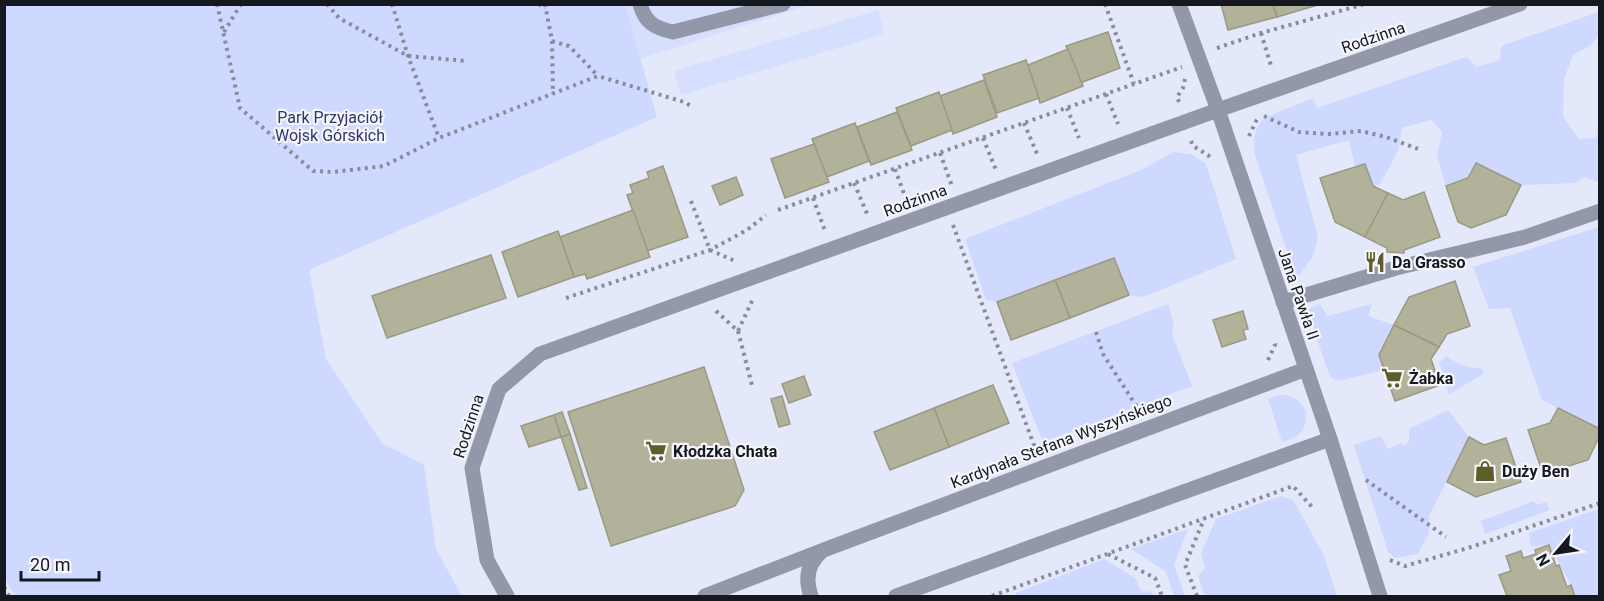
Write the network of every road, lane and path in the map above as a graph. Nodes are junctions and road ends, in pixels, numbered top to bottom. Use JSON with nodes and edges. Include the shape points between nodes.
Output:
{"nodes":[{"id":1,"x":217,"y":4,"type":"edge"},
{"id":2,"x":241,"y":4,"type":"edge"},
{"id":3,"x":327,"y":4,"type":"edge"},
{"id":4,"x":392,"y":4,"type":"edge"},
{"id":5,"x":539,"y":4,"type":"edge"},
{"id":6,"x":640,"y":4,"type":"edge"},
{"id":7,"x":783,"y":4,"type":"edge"},
{"id":8,"x":1105,"y":4,"type":"edge"},
{"id":9,"x":1179,"y":4,"type":"edge"},
{"id":10,"x":1365,"y":4,"type":"edge"},
{"id":11,"x":1520,"y":4,"type":"edge"},
{"id":12,"x":545,"y":7,"type":"edge"},
{"id":13,"x":223,"y":33,"type":"junction"},
{"id":14,"x":1261,"y":33,"type":"junction"},
{"id":15,"x":552,"y":41,"type":"junction"},
{"id":16,"x":1197,"y":54,"type":"junction"},
{"id":17,"x":408,"y":56,"type":"junction"},
{"id":18,"x":467,"y":61,"type":"dead end"},
{"id":19,"x":1184,"y":67,"type":"junction"},
{"id":20,"x":598,"y":76,"type":"junction"},
{"id":21,"x":1134,"y":84,"type":"junction"},
{"id":22,"x":1278,"y":89,"type":"junction"},
{"id":23,"x":553,"y":94,"type":"junction"},
{"id":24,"x":1106,"y":94,"type":"junction"},
{"id":25,"x":693,"y":107,"type":"dead end"},
{"id":26,"x":1067,"y":108,"type":"junction"},
{"id":27,"x":1218,"y":110,"type":"junction"},
{"id":28,"x":1260,"y":114,"type":"junction"},
{"id":29,"x":1185,"y":122,"type":"junction"},
{"id":30,"x":1024,"y":123,"type":"junction"},
{"id":31,"x":438,"y":138,"type":"junction"},
{"id":32,"x":983,"y":138,"type":"junction"},
{"id":33,"x":1248,"y":139,"type":"dead end"},
{"id":34,"x":1126,"y":144,"type":"junction"},
{"id":35,"x":1421,"y":150,"type":"dead end"},
{"id":36,"x":940,"y":153,"type":"junction"},
{"id":37,"x":1086,"y":158,"type":"junction"},
{"id":38,"x":1216,"y":166,"type":"dead end"},
{"id":39,"x":895,"y":169,"type":"junction"},
{"id":40,"x":1045,"y":173,"type":"junction"},
{"id":41,"x":854,"y":183,"type":"junction"},
{"id":42,"x":1003,"y":188,"type":"junction"},
{"id":43,"x":813,"y":198,"type":"junction"},
{"id":44,"x":691,"y":201,"type":"dead end"},
{"id":45,"x":959,"y":204,"type":"junction"},
{"id":46,"x":778,"y":210,"type":"dead end"},
{"id":47,"x":1599,"y":211,"type":"edge"},
{"id":48,"x":766,"y":215,"type":"dead end"},
{"id":49,"x":913,"y":220,"type":"junction"},
{"id":50,"x":876,"y":233,"type":"junction"},
{"id":51,"x":832,"y":249,"type":"junction"},
{"id":52,"x":962,"y":249,"type":"dead end"},
{"id":53,"x":710,"y":250,"type":"junction"},
{"id":54,"x":738,"y":263,"type":"dead end"},
{"id":55,"x":757,"y":290,"type":"dead end"},
{"id":56,"x":566,"y":298,"type":"dead end"},
{"id":57,"x":1283,"y":302,"type":"junction"},
{"id":58,"x":712,"y":308,"type":"dead end"},
{"id":59,"x":738,"y":331,"type":"junction"},
{"id":60,"x":1096,"y":332,"type":"dead end"},
{"id":61,"x":1271,"y":334,"type":"dead end"},
{"id":62,"x":1265,"y":363,"type":"dead end"},
{"id":63,"x":1306,"y":369,"type":"junction"},
{"id":64,"x":753,"y":389,"type":"dead end"},
{"id":65,"x":1141,"y":413,"type":"dead end"},
{"id":66,"x":1330,"y":439,"type":"junction"},
{"id":67,"x":1036,"y":452,"type":"dead end"},
{"id":68,"x":1362,"y":483,"type":"dead end"},
{"id":69,"x":1599,"y":503,"type":"edge"},
{"id":70,"x":1313,"y":508,"type":"dead end"},
{"id":71,"x":1204,"y":519,"type":"junction"},
{"id":72,"x":1446,"y":537,"type":"dead end"},
{"id":73,"x":829,"y":548,"type":"junction"},
{"id":74,"x":1107,"y":554,"type":"junction"},
{"id":75,"x":1384,"y":555,"type":"dead end"},
{"id":76,"x":4,"y":587,"type":"edge"},
{"id":77,"x":9,"y":597,"type":"edge"},
{"id":78,"x":507,"y":597,"type":"edge"},
{"id":79,"x":705,"y":597,"type":"edge"},
{"id":80,"x":811,"y":597,"type":"edge"},
{"id":81,"x":896,"y":597,"type":"edge"},
{"id":82,"x":992,"y":597,"type":"edge"},
{"id":83,"x":1162,"y":597,"type":"edge"},
{"id":84,"x":1197,"y":597,"type":"edge"},
{"id":85,"x":1380,"y":597,"type":"edge"}],
"edges":[{"from":1,"to":13,"type":"path"},
{"from":2,"to":13,"type":"path"},
{"from":3,"to":17,"type":"path","via":[[339,18]]},
{"from":4,"to":17,"type":"path"},
{"from":5,"to":12,"type":"path"},
{"from":6,"to":7,"type":"street","via":[[643,15],[657,28],[672,32]]},
{"from":8,"to":21,"type":"path"},
{"from":9,"to":16,"type":"street","name":"Jana Pawła II"},
{"from":10,"to":14,"type":"path"},
{"from":11,"to":22,"type":"street","name":"Rodzinna"},
{"from":12,"to":15,"type":"path"},
{"from":13,"to":31,"type":"path","via":[[240,108],[313,171],[384,166]]},
{"from":14,"to":16,"type":"path"},
{"from":14,"to":22,"type":"path"},
{"from":15,"to":20,"type":"path","via":[[569,46]]},
{"from":15,"to":23,"type":"path"},
{"from":16,"to":19,"type":"path","via":[[1182,59]]},
{"from":16,"to":27,"type":"street","name":"Jana Pawła II"},
{"from":17,"to":18,"type":"path"},
{"from":17,"to":31,"type":"path"},
{"from":19,"to":21,"type":"path"},
{"from":19,"to":29,"type":"path","via":[[1183,88],[1177,97]]},
{"from":20,"to":23,"type":"path"},
{"from":20,"to":25,"type":"path"},
{"from":21,"to":24,"type":"path"},
{"from":22,"to":27,"type":"street","name":"Rodzinna"},
{"from":22,"to":28,"type":"path","via":[[1283,104]]},
{"from":23,"to":31,"type":"path"},
{"from":24,"to":26,"type":"path"},
{"from":24,"to":34,"type":"path"},
{"from":26,"to":30,"type":"path"},
{"from":26,"to":37,"type":"path"},
{"from":27,"to":29,"type":"street","name":"Rodzinna"},
{"from":27,"to":57,"type":"street","name":"Jana Pawła II"},
{"from":28,"to":33,"type":"path"},
{"from":28,"to":35,"type":"path","via":[[1299,132],[1361,131]]},
{"from":29,"to":34,"type":"street","name":"Rodzinna"},
{"from":29,"to":38,"type":"path","via":[[1193,146],[1208,155]]},
{"from":30,"to":32,"type":"path"},
{"from":30,"to":40,"type":"path"},
{"from":32,"to":36,"type":"path"},
{"from":32,"to":42,"type":"path"},
{"from":34,"to":37,"type":"street","name":"Rodzinna"},
{"from":36,"to":39,"type":"path"},
{"from":36,"to":45,"type":"path"},
{"from":37,"to":40,"type":"street","name":"Rodzinna"},
{"from":39,"to":41,"type":"path"},
{"from":39,"to":49,"type":"path"},
{"from":40,"to":42,"type":"street","name":"Rodzinna"},
{"from":41,"to":43,"type":"path"},
{"from":41,"to":50,"type":"path"},
{"from":42,"to":45,"type":"street","name":"Rodzinna"},
{"from":43,"to":46,"type":"path"},
{"from":43,"to":51,"type":"path"},
{"from":44,"to":53,"type":"path"},
{"from":45,"to":49,"type":"street","name":"Rodzinna"},
{"from":47,"to":57,"type":"street","via":[[1525,237],[1396,268]]},
{"from":48,"to":53,"type":"path"},
{"from":49,"to":50,"type":"street","name":"Rodzinna"},
{"from":50,"to":51,"type":"street","name":"Rodzinna"},
{"from":51,"to":78,"type":"street","name":"Rodzinna","via":[[540,354],[499,389],[472,468],[487,560]]},
{"from":52,"to":67,"type":"path"},
{"from":53,"to":54,"type":"path"},
{"from":53,"to":56,"type":"path"},
{"from":55,"to":59,"type":"path"},
{"from":57,"to":63,"type":"street","name":"Jana Pawła II"},
{"from":58,"to":59,"type":"path"},
{"from":59,"to":64,"type":"path"},
{"from":60,"to":65,"type":"path","via":[[1103,354]]},
{"from":61,"to":62,"type":"path","via":[[1275,345]]},
{"from":63,"to":66,"type":"street","name":"Jana Pawła II"},
{"from":63,"to":73,"type":"street","name":"Kardynała Stefana Wyszyńskiego"},
{"from":66,"to":81,"type":"street"},
{"from":66,"to":85,"type":"street","name":"Jana Pawła II"},
{"from":68,"to":72,"type":"path","via":[[1359,475]]},
{"from":69,"to":75,"type":"path","via":[[1405,566]]},
{"from":70,"to":71,"type":"path","via":[[1293,486]]},
{"from":71,"to":74,"type":"path"},
{"from":71,"to":84,"type":"path","via":[[1185,565]]},
{"from":73,"to":79,"type":"street","name":"Kardynała Stefana Wyszyńskiego"},
{"from":73,"to":80,"type":"street","name":"Kardynała Stefana Wyszyńskiego","via":[[811,563],[807,574]]},
{"from":74,"to":82,"type":"path"},
{"from":74,"to":83,"type":"path","via":[[1155,579]]},
{"from":76,"to":77,"type":"path"}]}
